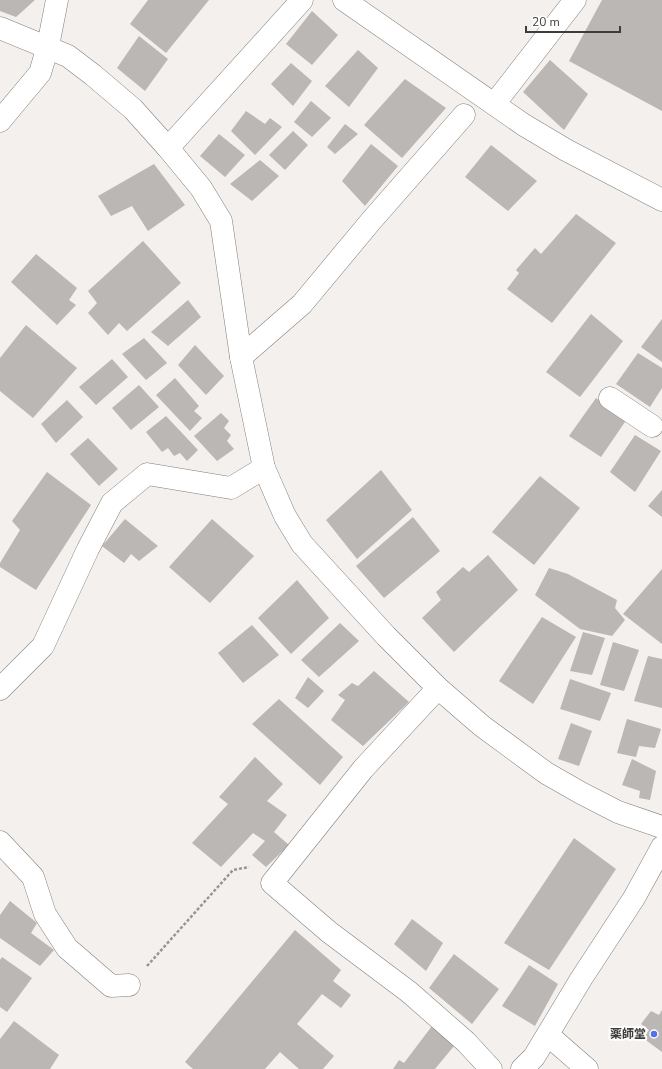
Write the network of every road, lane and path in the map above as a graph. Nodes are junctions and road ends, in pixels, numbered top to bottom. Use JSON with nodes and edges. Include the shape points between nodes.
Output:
{"nodes":[{"id":1,"x":57,"y":0,"type":"edge"},
{"id":2,"x":302,"y":0,"type":"edge"},
{"id":3,"x":344,"y":0,"type":"edge"},
{"id":4,"x":575,"y":0,"type":"edge"},
{"id":5,"x":0,"y":28,"type":"edge"},
{"id":6,"x":48,"y":46,"type":"junction"},
{"id":7,"x":495,"y":103,"type":"junction"},
{"id":8,"x":464,"y":115,"type":"dead end"},
{"id":9,"x":0,"y":121,"type":"edge"},
{"id":10,"x":168,"y":148,"type":"junction"},
{"id":11,"x":662,"y":200,"type":"edge"},
{"id":12,"x":241,"y":357,"type":"junction"},
{"id":13,"x":610,"y":398,"type":"dead end"},
{"id":14,"x":659,"y":423,"type":"edge"},
{"id":15,"x":264,"y":468,"type":"junction"},
{"id":16,"x":438,"y":688,"type":"junction"},
{"id":17,"x":0,"y":689,"type":"edge"},
{"id":18,"x":662,"y":827,"type":"edge"},
{"id":19,"x":0,"y":842,"type":"edge"},
{"id":20,"x":662,"y":847,"type":"edge"},
{"id":21,"x":272,"y":883,"type":"junction"},
{"id":22,"x":129,"y":986,"type":"joint"},
{"id":23,"x":548,"y":1035,"type":"junction"},
{"id":24,"x":491,"y":1069,"type":"edge"},
{"id":25,"x":522,"y":1069,"type":"edge"},
{"id":26,"x":587,"y":1069,"type":"edge"}],
"edges":[{"from":1,"to":6,"type":"street"},
{"from":2,"to":10,"type":"street"},
{"from":3,"to":7,"type":"street"},
{"from":4,"to":7,"type":"street"},
{"from":5,"to":6,"type":"street"},
{"from":6,"to":9,"type":"street","via":[[40,73]]},
{"from":6,"to":10,"type":"street","via":[[68,56],[93,75],[133,109]]},
{"from":7,"to":11,"type":"street","via":[[524,125],[566,150]]},
{"from":8,"to":12,"type":"street","via":[[302,304]]},
{"from":10,"to":12,"type":"street","via":[[201,188],[221,221]]},
{"from":12,"to":15,"type":"street"},
{"from":13,"to":14,"type":"street"},
{"from":15,"to":16,"type":"street","via":[[285,516],[302,544],[349,598]]},
{"from":15,"to":17,"type":"street","via":[[231,488],[147,474],[112,503],[88,548],[43,646]]},
{"from":16,"to":18,"type":"street","via":[[482,726],[546,773],[618,812]]},
{"from":16,"to":21,"type":"street","via":[[363,769]]},
{"from":19,"to":22,"type":"street","via":[[33,878],[45,914],[67,948],[112,986]]},
{"from":20,"to":23,"type":"street","via":[[634,898]]},
{"from":21,"to":22,"type":"path","via":[[250,867],[233,870]]},
{"from":21,"to":24,"type":"street","via":[[329,932],[409,992],[466,1042]]},
{"from":23,"to":25,"type":"street","via":[[534,1057]]},
{"from":23,"to":26,"type":"street"}]}
